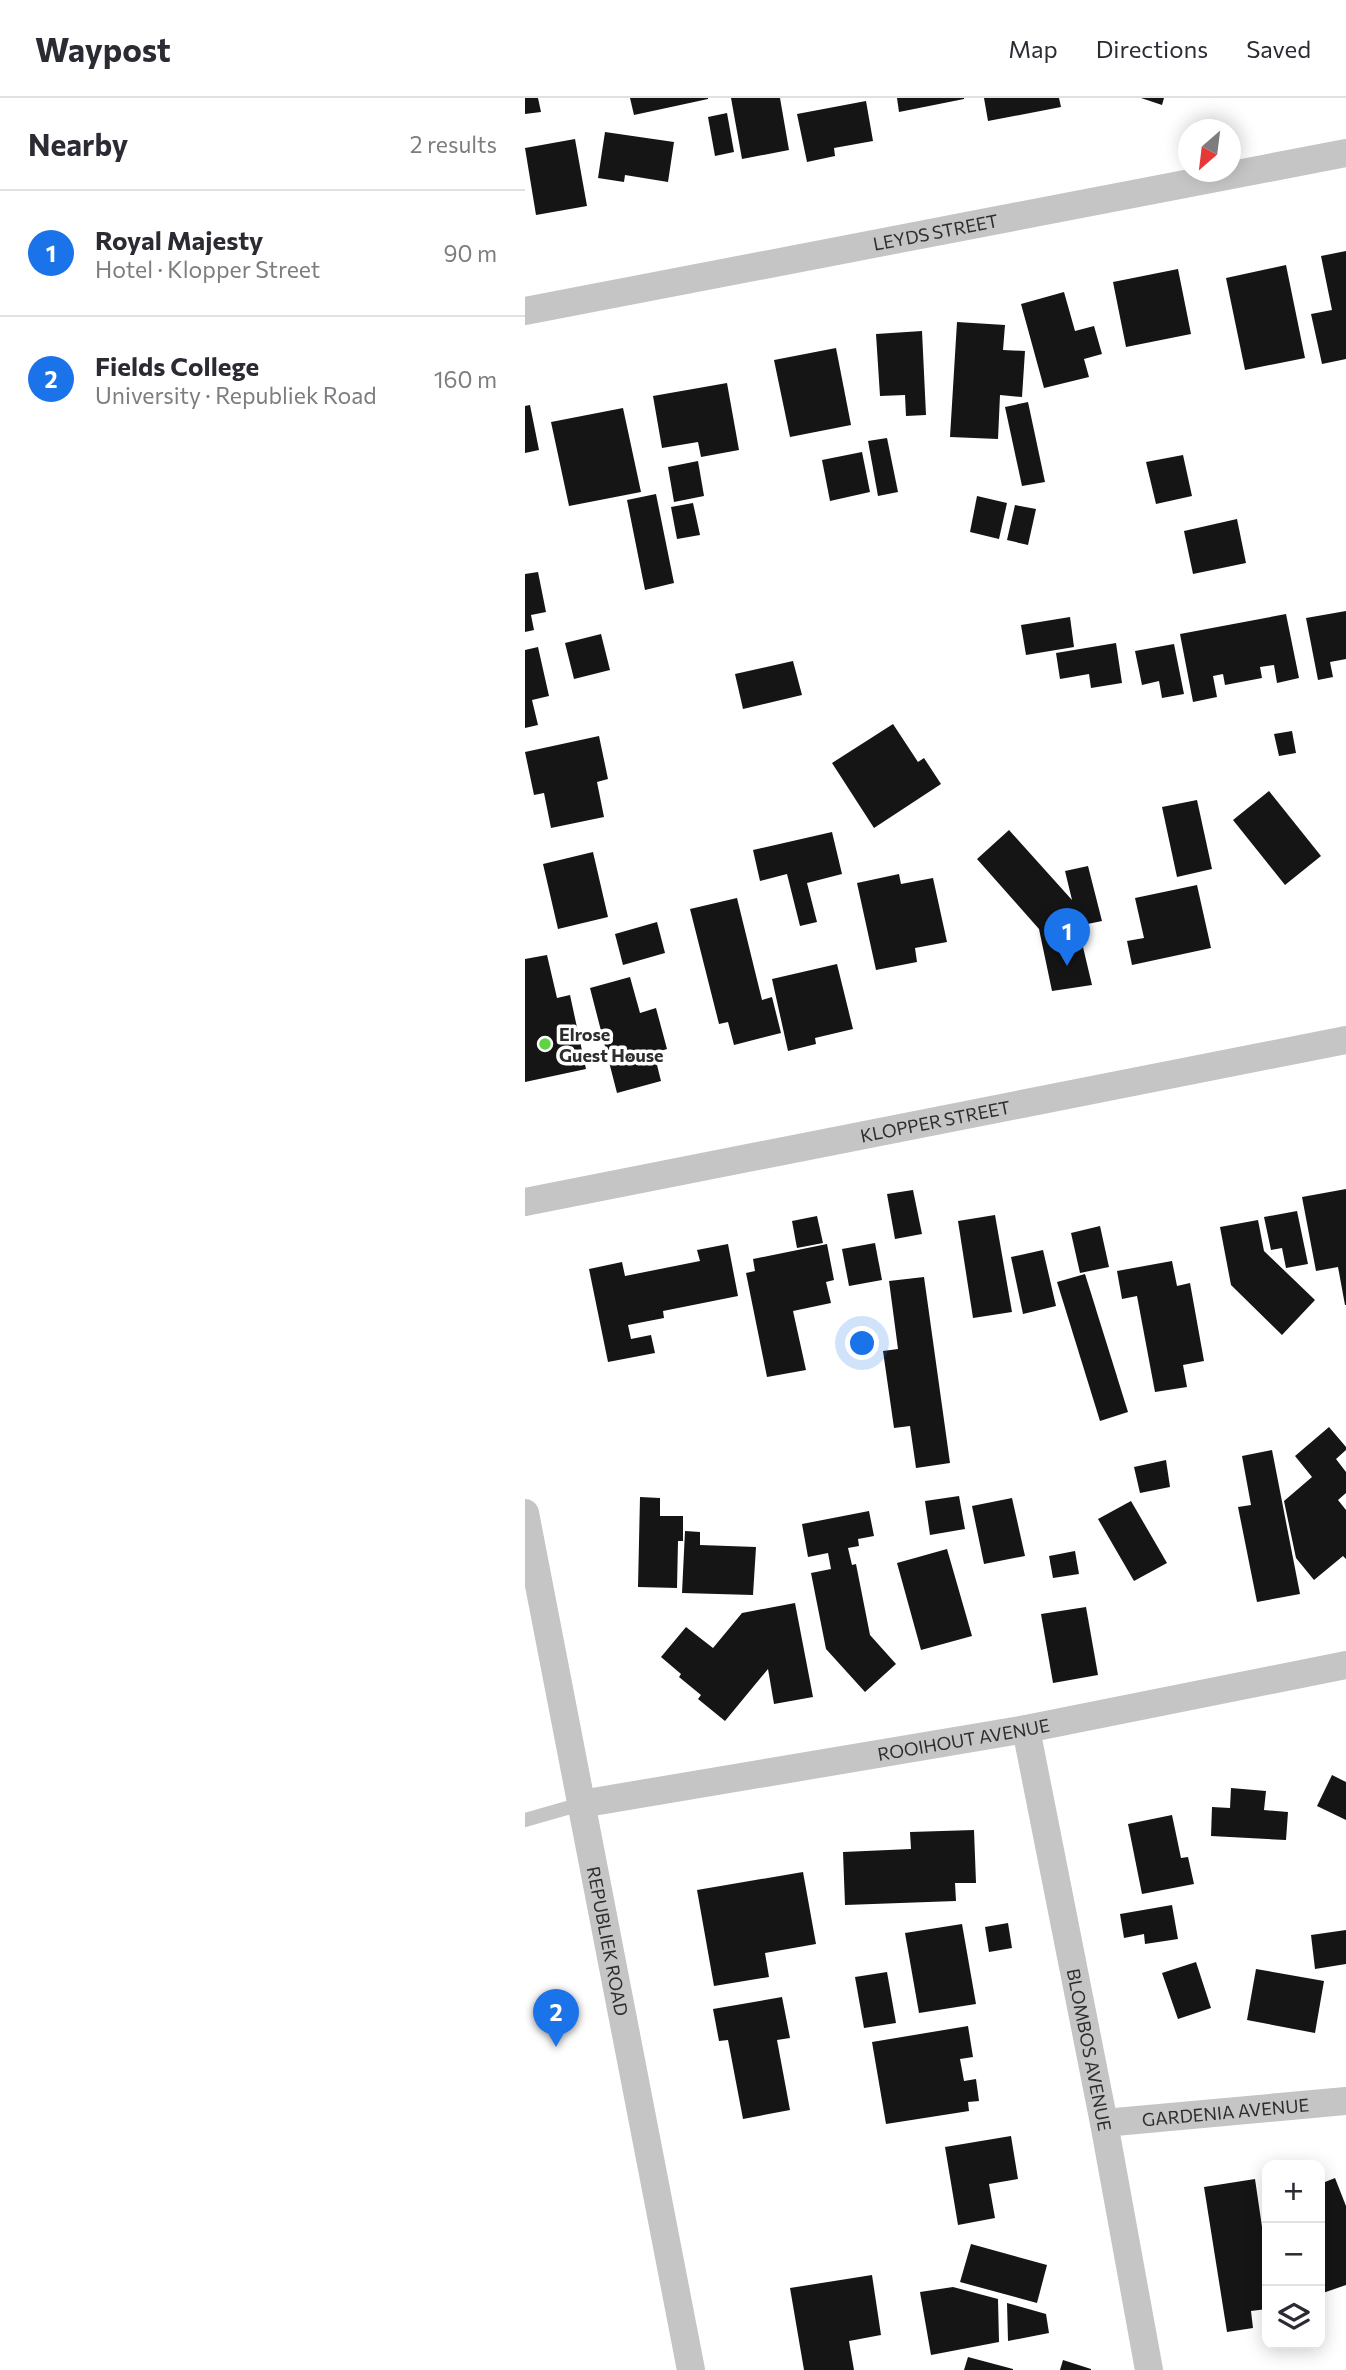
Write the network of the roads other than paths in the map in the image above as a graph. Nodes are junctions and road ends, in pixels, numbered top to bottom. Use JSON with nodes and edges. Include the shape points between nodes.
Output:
{"nodes":[{"id":1,"x":1346,"y":153,"type":"edge"},
{"id":2,"x":525,"y":311,"type":"edge"},
{"id":3,"x":1346,"y":1040,"type":"edge"},
{"id":4,"x":525,"y":1202,"type":"edge"},
{"id":5,"x":525,"y":1513,"type":"edge"},
{"id":6,"x":1346,"y":1665,"type":"edge"},
{"id":7,"x":1025,"y":1729,"type":"junction"},
{"id":8,"x":581,"y":1804,"type":"junction"},
{"id":9,"x":525,"y":1820,"type":"edge"},
{"id":10,"x":1346,"y":2101,"type":"edge"},
{"id":11,"x":1104,"y":2123,"type":"junction"},
{"id":12,"x":691,"y":2370,"type":"edge"},
{"id":13,"x":1149,"y":2370,"type":"edge"}],
"edges":[{"from":1,"to":2,"type":"street","name":"LEYDS STREET"},
{"from":3,"to":4,"type":"street","name":"KLOPPER STREET"},
{"from":5,"to":8,"type":"street","name":"REPUBLIEK ROAD"},
{"from":6,"to":7,"type":"street","name":"ROOIHOUT AVENUE"},
{"from":7,"to":8,"type":"street","name":"ROOIHOUT AVENUE"},
{"from":7,"to":11,"type":"street","name":"BLOMBOS AVENUE"},
{"from":8,"to":9,"type":"lane"},
{"from":8,"to":12,"type":"street","name":"REPUBLIEK ROAD"},
{"from":10,"to":11,"type":"street","name":"GARDENIA AVENUE"},
{"from":11,"to":13,"type":"street","name":"BLOMBOS AVENUE"}]}
